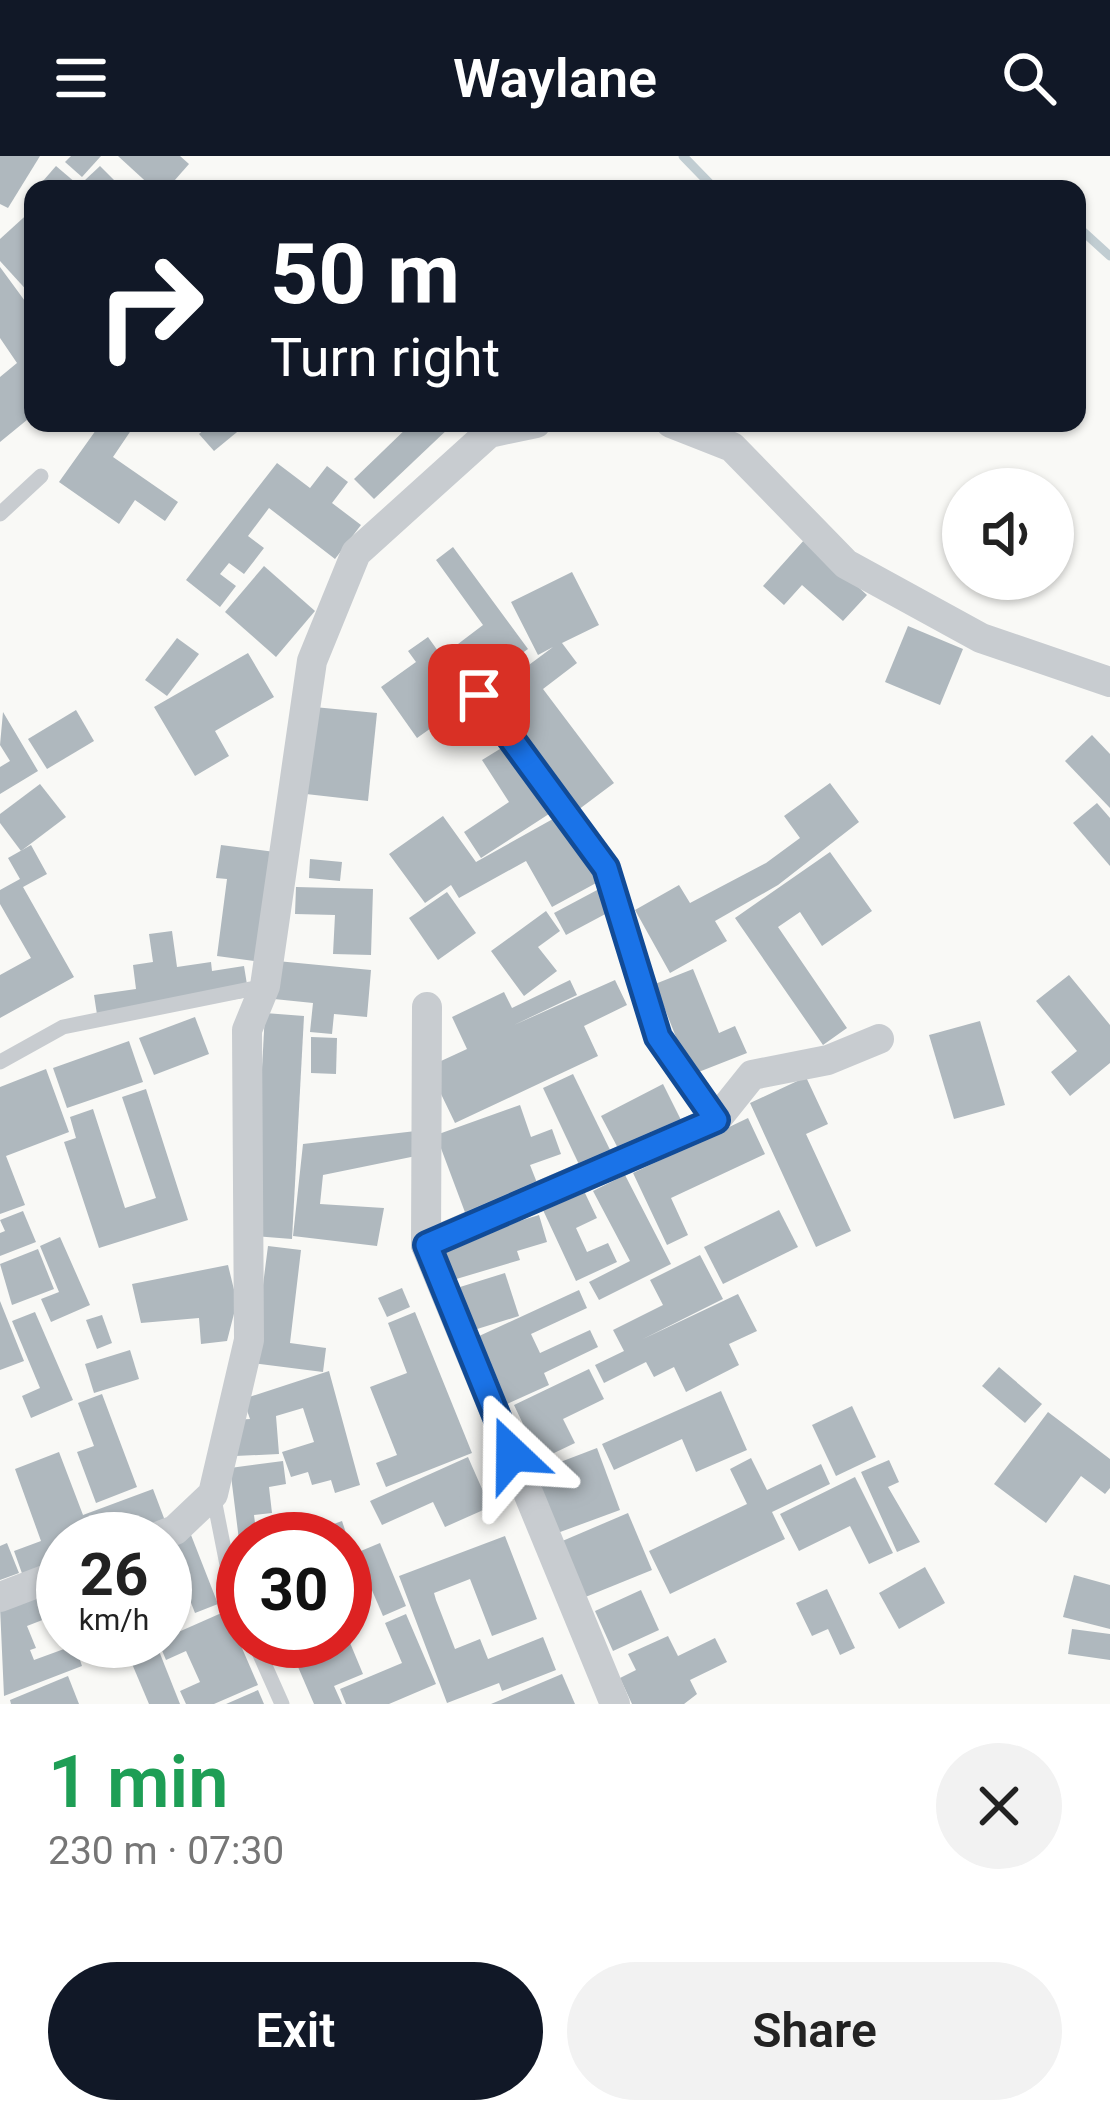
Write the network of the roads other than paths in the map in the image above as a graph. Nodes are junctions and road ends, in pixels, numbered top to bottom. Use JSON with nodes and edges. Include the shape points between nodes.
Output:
{"nodes":[{"id":1,"x":494,"y":432,"type":"edge"},
{"id":2,"x":694,"y":432,"type":"edge"},
{"id":3,"x":41,"y":476,"type":"dead end"},
{"id":4,"x":0,"y":514,"type":"edge"},
{"id":5,"x":1110,"y":682,"type":"edge"},
{"id":6,"x":479,"y":695,"type":"dead end"},
{"id":7,"x":265,"y":986,"type":"junction"},
{"id":8,"x":427,"y":1006,"type":"dead end"},
{"id":9,"x":879,"y":1039,"type":"dead end"},
{"id":10,"x":0,"y":1062,"type":"edge"},
{"id":11,"x":716,"y":1120,"type":"junction"},
{"id":12,"x":427,"y":1245,"type":"junction"},
{"id":13,"x":213,"y":1494,"type":"junction"},
{"id":14,"x":217,"y":1512,"type":"edge"},
{"id":15,"x":192,"y":1514,"type":"edge"},
{"id":16,"x":36,"y":1583,"type":"edge"},
{"id":17,"x":0,"y":1597,"type":"edge"},
{"id":18,"x":266,"y":1668,"type":"edge"},
{"id":19,"x":282,"y":1704,"type":"edge"},
{"id":20,"x":615,"y":1704,"type":"edge"}],
"edges":[{"from":1,"to":7,"type":"street","via":[[356,553],[312,661]]},
{"from":2,"to":5,"type":"street","via":[[732,447],[846,564],[981,638]]},
{"from":3,"to":4,"type":"lane"},
{"from":6,"to":11,"type":"lane","via":[[606,868],[658,1037]]},
{"from":7,"to":10,"type":"lane","via":[[63,1027]]},
{"from":7,"to":13,"type":"street","via":[[247,1030],[249,1340]]},
{"from":8,"to":12,"type":"street"},
{"from":9,"to":11,"type":"street","via":[[828,1060],[752,1075]]},
{"from":11,"to":12,"type":"street"},
{"from":12,"to":20,"type":"street"},
{"from":13,"to":14,"type":"lane"},
{"from":13,"to":15,"type":"street"},
{"from":16,"to":17,"type":"street"},
{"from":18,"to":19,"type":"lane"}]}
